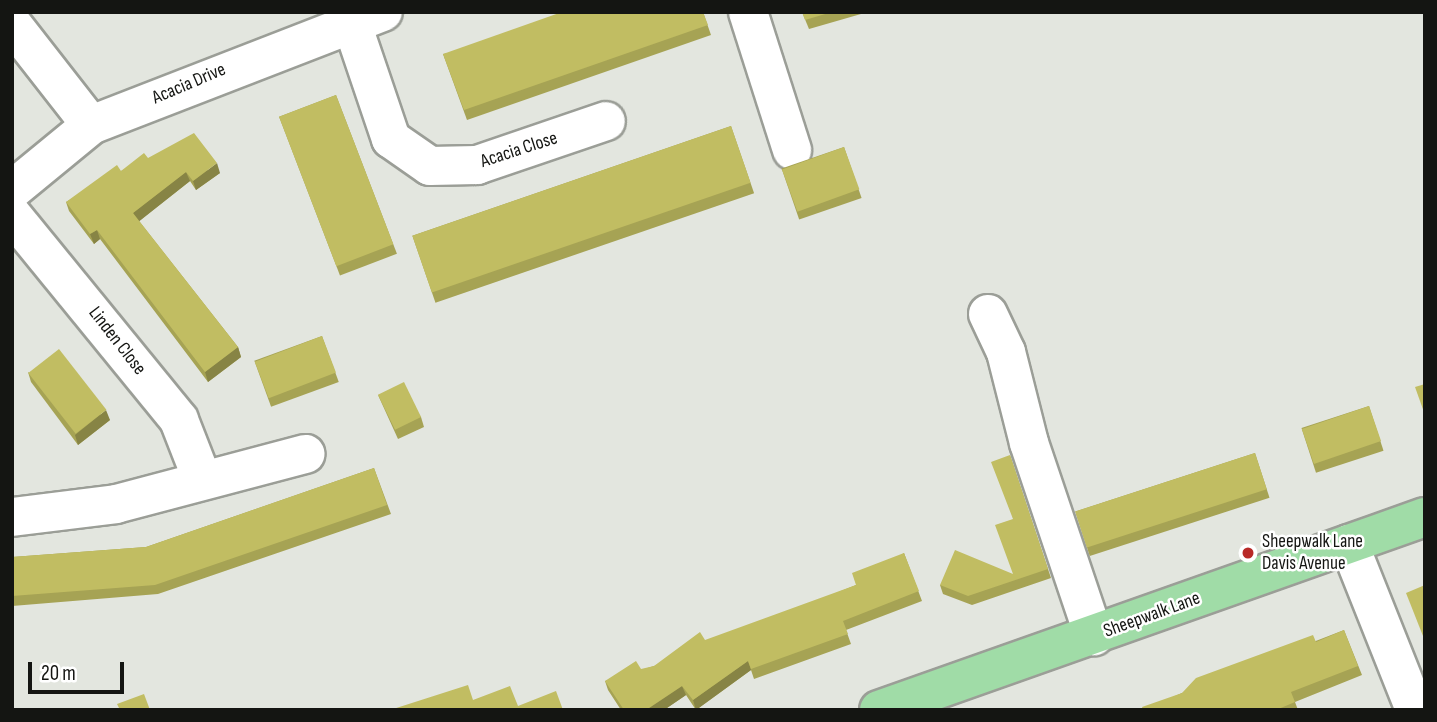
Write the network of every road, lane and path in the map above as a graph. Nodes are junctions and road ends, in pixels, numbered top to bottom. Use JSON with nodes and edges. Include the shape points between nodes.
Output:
{"nodes":[{"id":1,"x":748,"y":12,"type":"edge"},
{"id":2,"x":361,"y":16,"type":"edge"},
{"id":3,"x":12,"y":24,"type":"edge"},
{"id":4,"x":606,"y":121,"type":"dead end"},
{"id":5,"x":91,"y":125,"type":"junction"},
{"id":6,"x":792,"y":150,"type":"dead end"},
{"id":7,"x":12,"y":190,"type":"edge"},
{"id":8,"x":12,"y":215,"type":"edge"},
{"id":9,"x":988,"y":314,"type":"dead end"},
{"id":10,"x":305,"y":454,"type":"dead end"},
{"id":11,"x":202,"y":480,"type":"junction"},
{"id":12,"x":12,"y":517,"type":"edge"},
{"id":13,"x":1425,"y":517,"type":"edge"},
{"id":14,"x":1349,"y":544,"type":"junction"},
{"id":15,"x":1094,"y":636,"type":"junction"},
{"id":16,"x":879,"y":710,"type":"edge"},
{"id":17,"x":1416,"y":710,"type":"edge"}],
"edges":[{"from":1,"to":6,"type":"street"},
{"from":2,"to":4,"type":"street","name":"Acacia Close","via":[[391,139],[430,166],[477,165]]},
{"from":2,"to":5,"type":"street","name":"Acacia Drive"},
{"from":3,"to":5,"type":"street"},
{"from":5,"to":7,"type":"street","name":"Acacia Drive"},
{"from":8,"to":11,"type":"street","name":"Linden Close","via":[[179,419]]},
{"from":9,"to":15,"type":"street","via":[[1006,352],[1029,443]]},
{"from":10,"to":11,"type":"street"},
{"from":11,"to":12,"type":"street","via":[[116,504]]},
{"from":13,"to":14,"type":"main road","name":"Sheepwalk Lane"},
{"from":14,"to":15,"type":"main road","name":"Sheepwalk Lane"},
{"from":14,"to":17,"type":"street"},
{"from":15,"to":16,"type":"main road","name":"Sheepwalk Lane"}]}
